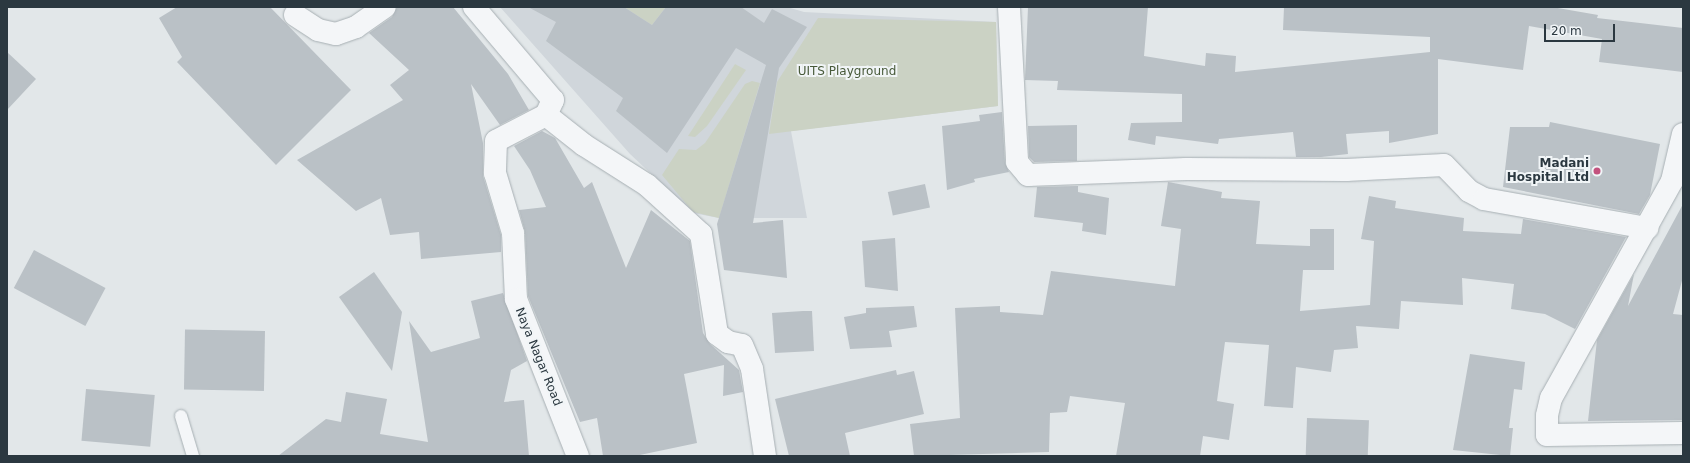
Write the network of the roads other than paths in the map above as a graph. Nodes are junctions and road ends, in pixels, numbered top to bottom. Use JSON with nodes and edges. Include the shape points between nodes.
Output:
{"nodes":[{"id":1,"x":385,"y":7,"type":"edge"},
{"id":2,"x":474,"y":7,"type":"edge"},
{"id":3,"x":1009,"y":7,"type":"edge"},
{"id":4,"x":295,"y":15,"type":"dead end"},
{"id":5,"x":546,"y":115,"type":"junction"},
{"id":6,"x":1683,"y":134,"type":"edge"},
{"id":7,"x":1647,"y":228,"type":"junction"},
{"id":8,"x":181,"y":416,"type":"dead end"},
{"id":9,"x":1683,"y":433,"type":"edge"},
{"id":10,"x":193,"y":456,"type":"edge"},
{"id":11,"x":578,"y":456,"type":"edge"},
{"id":12,"x":765,"y":456,"type":"edge"}],
"edges":[{"from":1,"to":4,"type":"street","via":[[356,27],[336,34],[318,30]]},
{"from":2,"to":5,"type":"street","via":[[553,100]]},
{"from":3,"to":7,"type":"street","via":[[1017,162],[1028,176],[1186,169],[1346,170],[1444,165],[1469,191],[1484,199]]},
{"from":5,"to":11,"type":"street","name":"Naya Nagar Road","via":[[496,141],[495,172],[513,233],[516,299]]},
{"from":5,"to":12,"type":"street","via":[[584,145],[647,185],[701,234],[717,334],[728,342],[742,346],[752,370]]},
{"from":6,"to":7,"type":"street","via":[[1672,181]]},
{"from":7,"to":9,"type":"street","via":[[1551,398],[1547,435]]},
{"from":8,"to":10,"type":"lane"}]}
